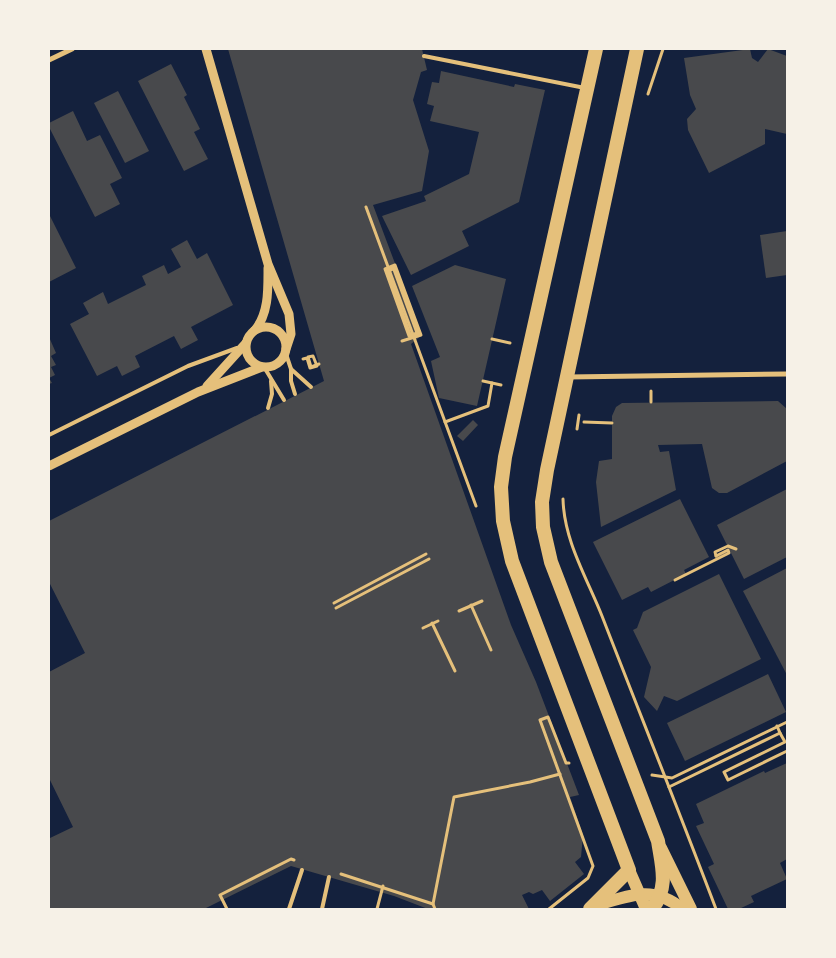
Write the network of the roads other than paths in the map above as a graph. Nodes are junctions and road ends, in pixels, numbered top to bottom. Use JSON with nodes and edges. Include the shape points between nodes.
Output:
{"nodes":[{"id":1,"x":72,"y":49,"type":"edge"},
{"id":2,"x":206,"y":49,"type":"edge"},
{"id":3,"x":596,"y":49,"type":"edge"},
{"id":4,"x":637,"y":49,"type":"edge"},
{"id":5,"x":424,"y":56,"type":"dead end"},
{"id":6,"x":49,"y":60,"type":"edge"},
{"id":7,"x":587,"y":89,"type":"junction"},
{"id":8,"x":268,"y":264,"type":"junction"},
{"id":9,"x":250,"y":336,"type":"junction"},
{"id":10,"x":286,"y":350,"type":"junction"},
{"id":11,"x":263,"y":367,"type":"junction"},
{"id":12,"x":291,"y":369,"type":"junction"},
{"id":13,"x":787,"y":374,"type":"edge"},
{"id":14,"x":565,"y":377,"type":"junction"},
{"id":15,"x":271,"y":379,"type":"junction"},
{"id":16,"x":312,"y":387,"type":"dead end"},
{"id":17,"x":198,"y":392,"type":"junction"},
{"id":18,"x":295,"y":394,"type":"dead end"},
{"id":19,"x":284,"y":400,"type":"dead end"},
{"id":20,"x":268,"y":408,"type":"dead end"},
{"id":21,"x":49,"y":436,"type":"edge"},
{"id":22,"x":49,"y":466,"type":"edge"},
{"id":23,"x":658,"y":841,"type":"junction"},
{"id":24,"x":302,"y":870,"type":"dead end"},
{"id":25,"x":629,"y":870,"type":"junction"},
{"id":26,"x":329,"y":877,"type":"dead end"},
{"id":27,"x":639,"y":893,"type":"junction"},
{"id":28,"x":660,"y":896,"type":"junction"},
{"id":29,"x":592,"y":908,"type":"edge"},
{"id":30,"x":289,"y":909,"type":"edge"},
{"id":31,"x":322,"y":909,"type":"edge"},
{"id":32,"x":646,"y":909,"type":"edge"},
{"id":33,"x":652,"y":909,"type":"edge"},
{"id":34,"x":683,"y":909,"type":"edge"},
{"id":35,"x":690,"y":909,"type":"edge"}],
"edges":[{"from":1,"to":6,"type":"street"},
{"from":2,"to":8,"type":"street"},
{"from":3,"to":7,"type":"highway"},
{"from":4,"to":14,"type":"highway"},
{"from":5,"to":7,"type":"lane"},
{"from":7,"to":25,"type":"highway","via":[[500,487],[512,561]]},
{"from":8,"to":9,"type":"street","via":[[266,307],[262,321]]},
{"from":8,"to":10,"type":"street","via":[[289,314],[291,334]]},
{"from":9,"to":10,"type":"street","via":[[267,327],[277,330],[284,338]]},
{"from":9,"to":11,"type":"street","via":[[246,350],[250,360]]},
{"from":9,"to":17,"type":"street","via":[[222,372]]},
{"from":9,"to":21,"type":"lane","via":[[234,350],[188,366]]},
{"from":10,"to":11,"type":"street","via":[[279,363]]},
{"from":10,"to":12,"type":"lane"},
{"from":11,"to":15,"type":"lane"},
{"from":11,"to":17,"type":"street"},
{"from":12,"to":16,"type":"lane"},
{"from":12,"to":18,"type":"lane"},
{"from":13,"to":14,"type":"street"},
{"from":14,"to":23,"type":"highway","via":[[542,502],[546,548]]},
{"from":15,"to":19,"type":"lane"},
{"from":15,"to":20,"type":"lane","via":[[272,394]]},
{"from":17,"to":22,"type":"street"},
{"from":23,"to":28,"type":"highway","via":[[664,884]]},
{"from":23,"to":35,"type":"main road"},
{"from":24,"to":30,"type":"lane"},
{"from":25,"to":27,"type":"main road"},
{"from":25,"to":29,"type":"highway"},
{"from":26,"to":31,"type":"lane"},
{"from":27,"to":28,"type":"main road"},
{"from":27,"to":29,"type":"main road"},
{"from":27,"to":32,"type":"main road"},
{"from":28,"to":33,"type":"highway"},
{"from":28,"to":34,"type":"main road"}]}
